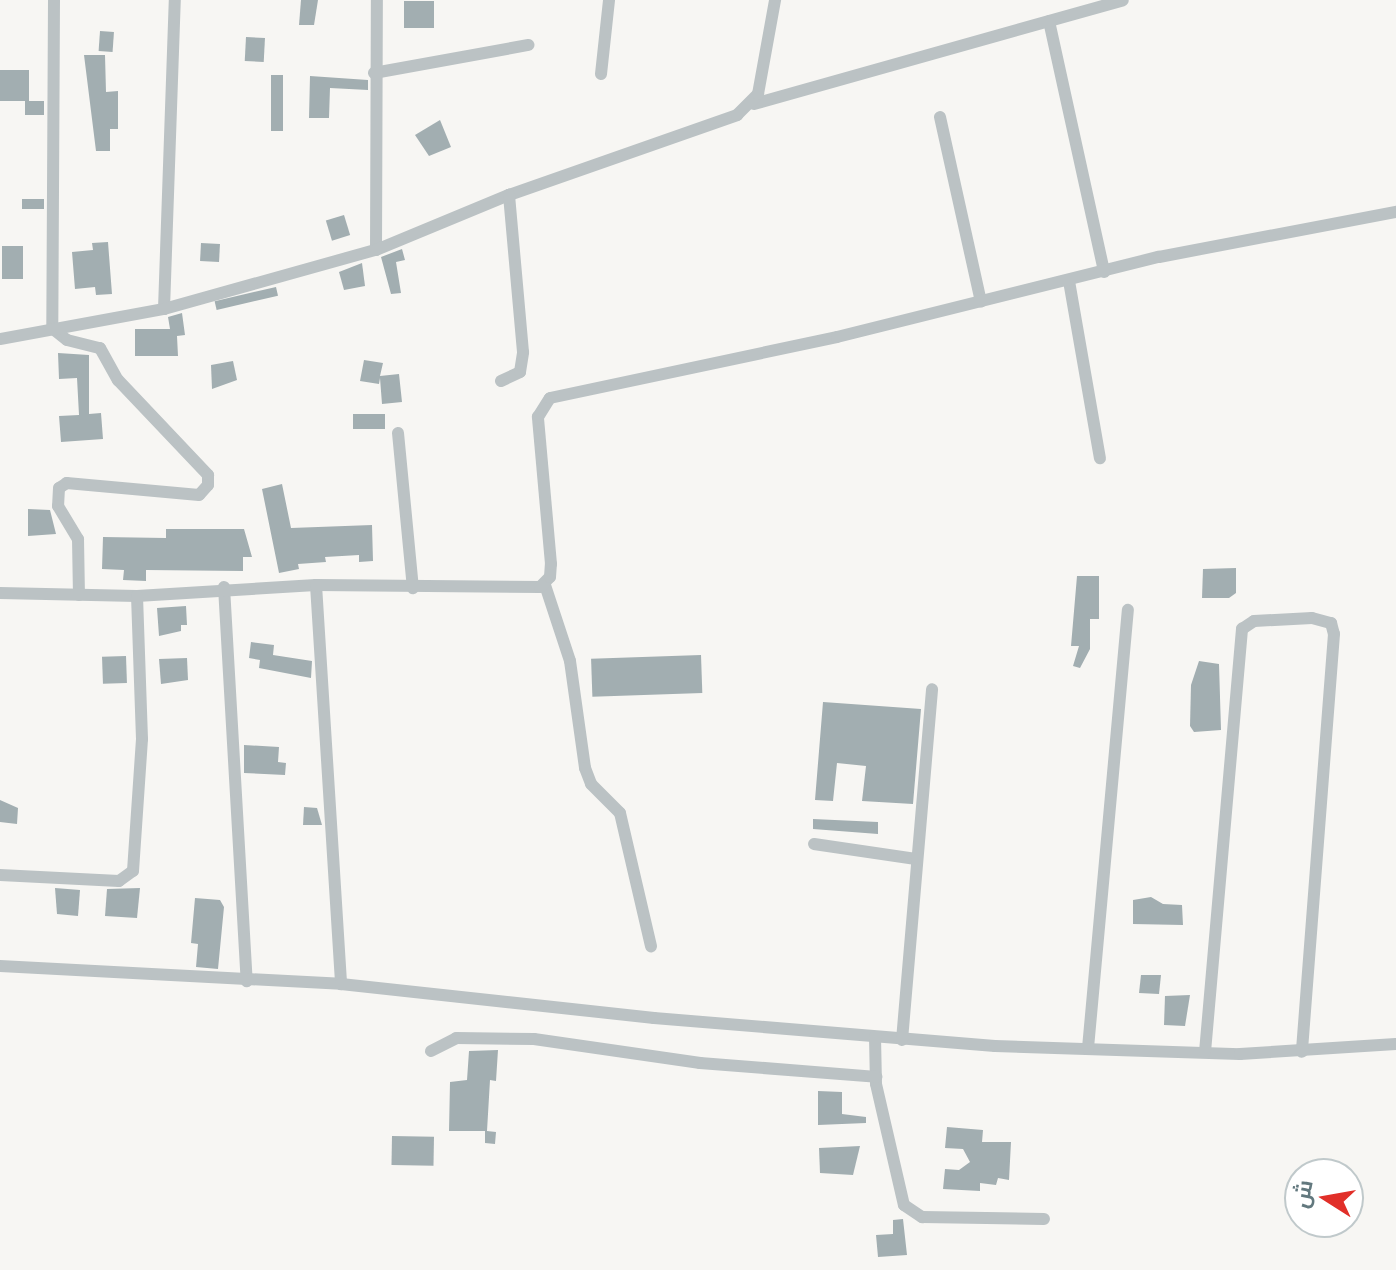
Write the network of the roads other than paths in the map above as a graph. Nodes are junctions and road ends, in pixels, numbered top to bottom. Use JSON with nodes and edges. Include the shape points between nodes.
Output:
{"nodes":[{"id":1,"x":54,"y":0,"type":"edge"},
{"id":2,"x":175,"y":0,"type":"edge"},
{"id":3,"x":377,"y":0,"type":"edge"},
{"id":4,"x":609,"y":0,"type":"edge"},
{"id":5,"x":775,"y":0,"type":"edge"},
{"id":6,"x":1123,"y":0,"type":"edge"},
{"id":7,"x":1049,"y":21,"type":"junction"},
{"id":8,"x":528,"y":45,"type":"dead end"},
{"id":9,"x":374,"y":73,"type":"junction"},
{"id":10,"x":601,"y":74,"type":"dead end"},
{"id":11,"x":754,"y":104,"type":"junction"},
{"id":12,"x":940,"y":117,"type":"dead end"},
{"id":13,"x":509,"y":195,"type":"junction"},
{"id":14,"x":1396,"y":212,"type":"edge"},
{"id":15,"x":376,"y":250,"type":"junction"},
{"id":16,"x":1104,"y":272,"type":"junction"},
{"id":17,"x":1069,"y":281,"type":"junction"},
{"id":18,"x":981,"y":302,"type":"junction"},
{"id":19,"x":164,"y":309,"type":"junction"},
{"id":20,"x":52,"y":328,"type":"junction"},
{"id":21,"x":0,"y":339,"type":"edge"},
{"id":22,"x":501,"y":381,"type":"dead end"},
{"id":23,"x":398,"y":433,"type":"dead end"},
{"id":24,"x":1100,"y":458,"type":"dead end"},
{"id":25,"x":316,"y":585,"type":"junction"},
{"id":26,"x":545,"y":585,"type":"junction"},
{"id":27,"x":224,"y":587,"type":"junction"},
{"id":28,"x":413,"y":588,"type":"junction"},
{"id":29,"x":0,"y":593,"type":"edge"},
{"id":30,"x":79,"y":595,"type":"junction"},
{"id":31,"x":137,"y":596,"type":"junction"},
{"id":32,"x":1128,"y":610,"type":"dead end"},
{"id":33,"x":932,"y":689,"type":"dead end"},
{"id":34,"x":814,"y":844,"type":"dead end"},
{"id":35,"x":916,"y":859,"type":"junction"},
{"id":36,"x":0,"y":875,"type":"edge"},
{"id":37,"x":651,"y":946,"type":"dead end"},
{"id":38,"x":0,"y":966,"type":"edge"},
{"id":39,"x":247,"y":981,"type":"junction"},
{"id":40,"x":341,"y":984,"type":"junction"},
{"id":41,"x":875,"y":1037,"type":"junction"},
{"id":42,"x":902,"y":1040,"type":"junction"},
{"id":43,"x":1396,"y":1044,"type":"edge"},
{"id":44,"x":1088,"y":1048,"type":"junction"},
{"id":45,"x":431,"y":1051,"type":"dead end"},
{"id":46,"x":1205,"y":1052,"type":"junction"},
{"id":47,"x":1302,"y":1052,"type":"junction"},
{"id":48,"x":876,"y":1077,"type":"junction"},
{"id":49,"x":1044,"y":1219,"type":"dead end"}],
"edges":[{"from":1,"to":20,"type":"street"},
{"from":2,"to":19,"type":"street"},
{"from":3,"to":9,"type":"street"},
{"from":4,"to":10,"type":"street"},
{"from":5,"to":11,"type":"street"},
{"from":6,"to":7,"type":"street"},
{"from":7,"to":11,"type":"street"},
{"from":7,"to":16,"type":"street"},
{"from":8,"to":9,"type":"street"},
{"from":9,"to":15,"type":"street"},
{"from":11,"to":13,"type":"street","via":[[724,120]]},
{"from":12,"to":18,"type":"street"},
{"from":13,"to":15,"type":"street"},
{"from":13,"to":22,"type":"street","via":[[523,352],[520,372]]},
{"from":14,"to":16,"type":"street"},
{"from":15,"to":19,"type":"street"},
{"from":16,"to":17,"type":"street"},
{"from":17,"to":18,"type":"street"},
{"from":17,"to":24,"type":"street"},
{"from":18,"to":26,"type":"street","via":[[550,398],[538,417],[551,564]]},
{"from":19,"to":20,"type":"street"},
{"from":20,"to":21,"type":"street"},
{"from":20,"to":30,"type":"street","via":[[67,340],[100,348],[118,380],[208,475],[208,485],[199,495],[67,483],[59,488],[58,506],[78,539]]},
{"from":23,"to":28,"type":"street"},
{"from":25,"to":27,"type":"street"},
{"from":25,"to":28,"type":"street"},
{"from":25,"to":40,"type":"street"},
{"from":26,"to":28,"type":"street"},
{"from":26,"to":37,"type":"street","via":[[570,661],[585,768],[591,784],[620,813]]},
{"from":27,"to":31,"type":"street"},
{"from":27,"to":39,"type":"street"},
{"from":29,"to":30,"type":"street"},
{"from":30,"to":31,"type":"street"},
{"from":31,"to":36,"type":"street","via":[[142,739],[133,871],[119,881]]},
{"from":32,"to":44,"type":"street"},
{"from":33,"to":35,"type":"street"},
{"from":34,"to":35,"type":"street"},
{"from":35,"to":42,"type":"street"},
{"from":38,"to":39,"type":"street"},
{"from":39,"to":40,"type":"street"},
{"from":40,"to":41,"type":"street"},
{"from":41,"to":42,"type":"street"},
{"from":41,"to":48,"type":"street"},
{"from":42,"to":44,"type":"street"},
{"from":43,"to":47,"type":"street"},
{"from":44,"to":46,"type":"street"},
{"from":45,"to":48,"type":"street","via":[[456,1038],[534,1039],[700,1063]]},
{"from":46,"to":47,"type":"street"},
{"from":46,"to":47,"type":"street","via":[[1242,629],[1254,621],[1312,618],[1331,623],[1334,634]]},
{"from":48,"to":49,"type":"street","via":[[898,1192],[913,1213]]}]}
